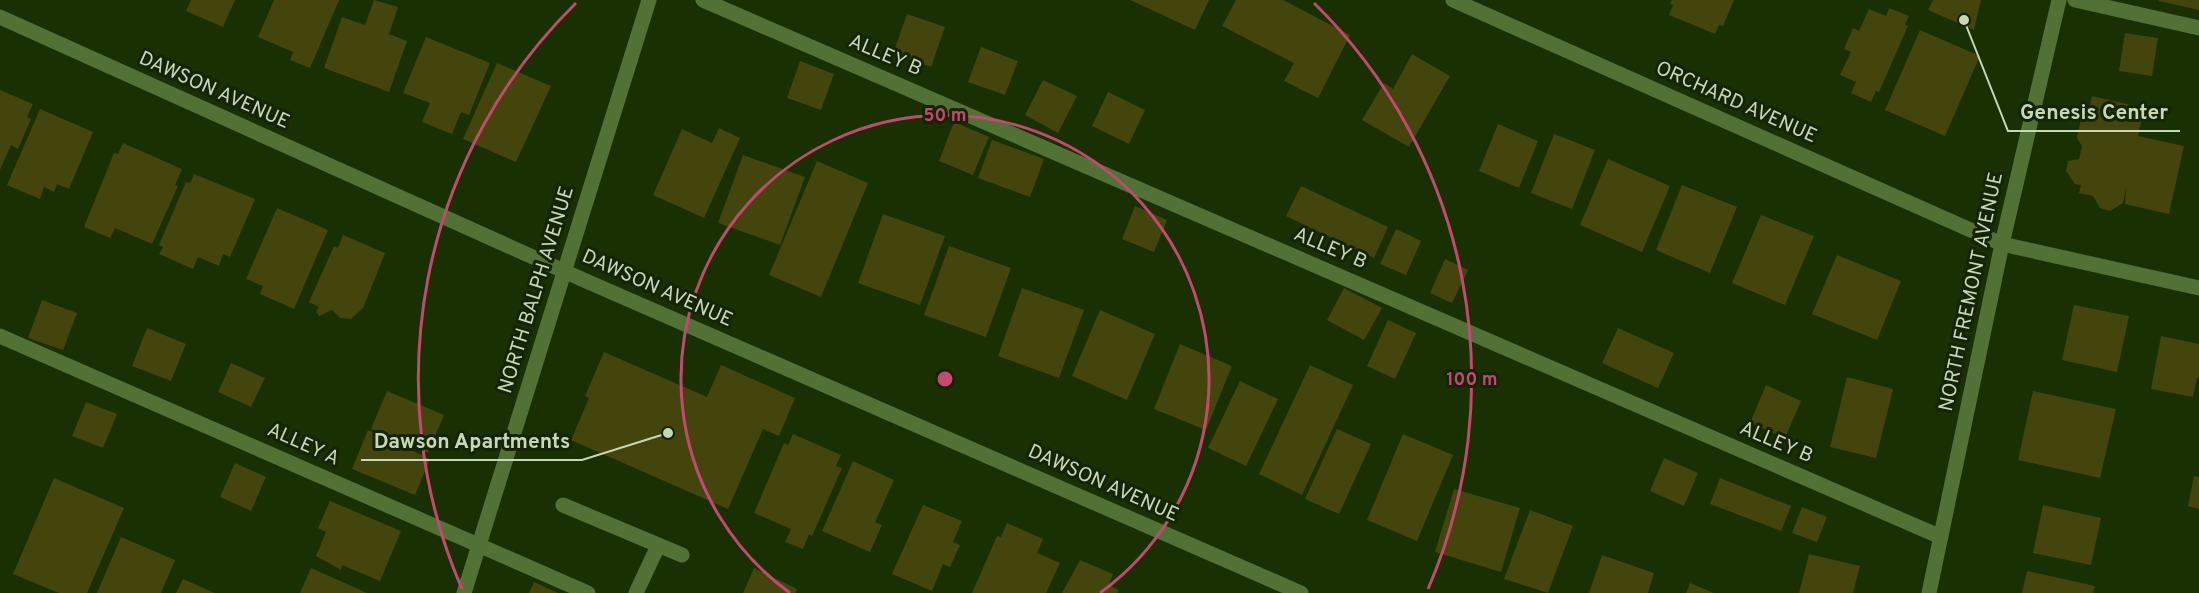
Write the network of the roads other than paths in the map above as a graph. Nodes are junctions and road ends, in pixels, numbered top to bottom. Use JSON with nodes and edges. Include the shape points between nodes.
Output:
{"nodes":[{"id":1,"x":649,"y":0,"type":"edge"},
{"id":2,"x":703,"y":0,"type":"edge"},
{"id":3,"x":1453,"y":0,"type":"edge"},
{"id":4,"x":2059,"y":0,"type":"edge"},
{"id":5,"x":2075,"y":0,"type":"edge"},
{"id":6,"x":0,"y":17,"type":"edge"},
{"id":7,"x":2199,"y":28,"type":"edge"},
{"id":8,"x":2002,"y":244,"type":"junction"},
{"id":9,"x":564,"y":272,"type":"junction"},
{"id":10,"x":2199,"y":288,"type":"edge"},
{"id":11,"x":0,"y":336,"type":"edge"},
{"id":12,"x":563,"y":505,"type":"dead end"},
{"id":13,"x":1941,"y":537,"type":"junction"},
{"id":14,"x":479,"y":545,"type":"junction"},
{"id":15,"x":658,"y":546,"type":"junction"},
{"id":16,"x":682,"y":555,"type":"dead end"},
{"id":17,"x":464,"y":593,"type":"edge"},
{"id":18,"x":588,"y":593,"type":"edge"},
{"id":19,"x":636,"y":593,"type":"edge"},
{"id":20,"x":1301,"y":593,"type":"edge"},
{"id":21,"x":1929,"y":593,"type":"edge"}],
"edges":[{"from":1,"to":9,"type":"street","name":"NORTH BALPH AVENUE"},
{"from":2,"to":13,"type":"street","name":"ALLEY B"},
{"from":3,"to":8,"type":"street","name":"ORCHARD AVENUE"},
{"from":4,"to":8,"type":"street","name":"NORTH FREMONT AVENUE"},
{"from":5,"to":7,"type":"street"},
{"from":6,"to":9,"type":"street","name":"DAWSON AVENUE"},
{"from":8,"to":10,"type":"street","name":"ORCHARD AVENUE"},
{"from":8,"to":13,"type":"street","name":"NORTH FREMONT AVENUE"},
{"from":9,"to":14,"type":"street","name":"NORTH BALPH AVENUE"},
{"from":9,"to":20,"type":"street","name":"DAWSON AVENUE"},
{"from":11,"to":14,"type":"street","name":"ALLEY A"},
{"from":12,"to":15,"type":"street"},
{"from":13,"to":21,"type":"street","name":"NORTH FREMONT AVENUE"},
{"from":14,"to":17,"type":"street","name":"NORTH BALPH AVENUE"},
{"from":14,"to":18,"type":"street","name":"ALLEY A"},
{"from":15,"to":16,"type":"street"},
{"from":15,"to":19,"type":"street"}]}
